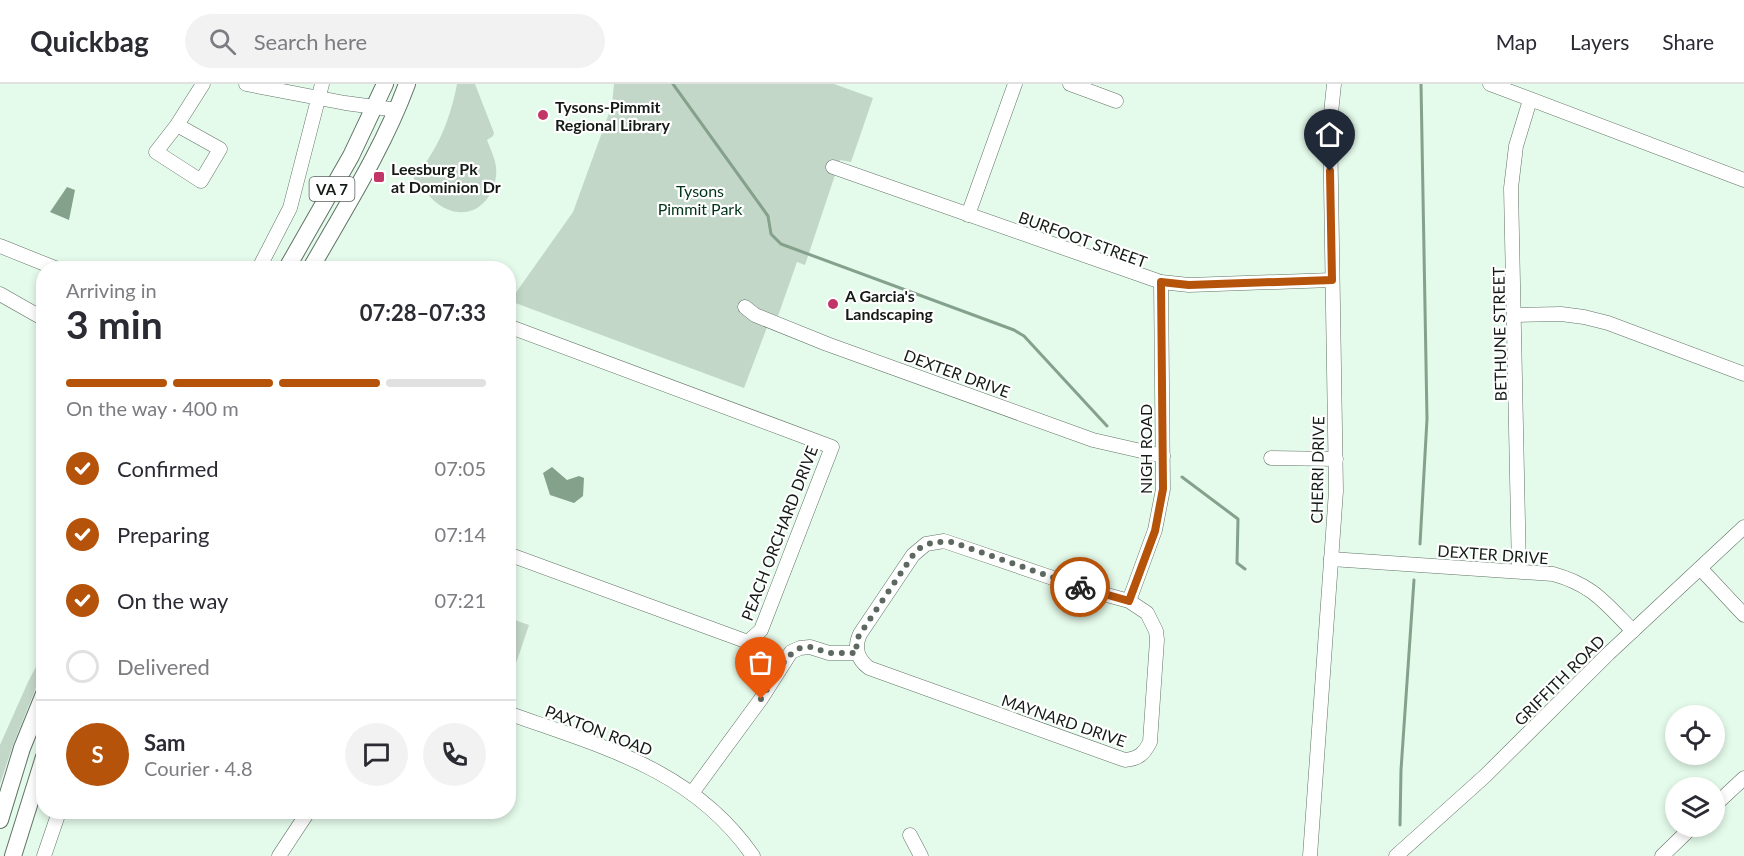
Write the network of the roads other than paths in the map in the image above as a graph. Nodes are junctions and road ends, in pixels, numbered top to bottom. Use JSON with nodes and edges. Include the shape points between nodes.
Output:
{"nodes":[{"id":1,"x":202,"y":84,"type":"edge"},
{"id":2,"x":246,"y":84,"type":"edge"},
{"id":3,"x":385,"y":84,"type":"edge"},
{"id":4,"x":407,"y":84,"type":"edge"},
{"id":5,"x":1015,"y":84,"type":"edge"},
{"id":6,"x":1070,"y":84,"type":"edge"},
{"id":7,"x":1334,"y":84,"type":"edge"},
{"id":8,"x":1490,"y":84,"type":"edge"},
{"id":9,"x":320,"y":91,"type":"edge"},
{"id":10,"x":1530,"y":100,"type":"junction"},
{"id":11,"x":1116,"y":101,"type":"dead end"},
{"id":12,"x":375,"y":108,"type":"junction"},
{"id":13,"x":397,"y":110,"type":"junction"},
{"id":14,"x":177,"y":125,"type":"junction"},
{"id":15,"x":833,"y":167,"type":"dead end"},
{"id":16,"x":1744,"y":180,"type":"edge"},
{"id":17,"x":968,"y":215,"type":"junction"},
{"id":18,"x":0,"y":246,"type":"edge"},
{"id":19,"x":38,"y":261,"type":"edge"},
{"id":20,"x":263,"y":261,"type":"edge"},
{"id":21,"x":291,"y":261,"type":"edge"},
{"id":22,"x":315,"y":261,"type":"edge"},
{"id":23,"x":1332,"y":280,"type":"junction"},
{"id":24,"x":1161,"y":282,"type":"junction"},
{"id":25,"x":0,"y":294,"type":"edge"},
{"id":26,"x":745,"y":307,"type":"dead end"},
{"id":27,"x":36,"y":314,"type":"edge"},
{"id":28,"x":1515,"y":315,"type":"junction"},
{"id":29,"x":516,"y":329,"type":"edge"},
{"id":30,"x":1744,"y":374,"type":"edge"},
{"id":31,"x":1163,"y":456,"type":"junction"},
{"id":32,"x":1271,"y":458,"type":"dead end"},
{"id":33,"x":1336,"y":459,"type":"junction"},
{"id":34,"x":1744,"y":527,"type":"edge"},
{"id":35,"x":516,"y":557,"type":"edge"},
{"id":36,"x":1331,"y":559,"type":"junction"},
{"id":37,"x":1700,"y":568,"type":"junction"},
{"id":38,"x":1519,"y":571,"type":"junction"},
{"id":39,"x":1129,"y":601,"type":"junction"},
{"id":40,"x":1744,"y":615,"type":"edge"},
{"id":41,"x":1633,"y":632,"type":"junction"},
{"id":42,"x":857,"y":653,"type":"junction"},
{"id":43,"x":36,"y":714,"type":"edge"},
{"id":44,"x":516,"y":716,"type":"edge"},
{"id":45,"x":1744,"y":778,"type":"edge"},
{"id":46,"x":36,"y":783,"type":"edge"},
{"id":47,"x":692,"y":793,"type":"junction"},
{"id":48,"x":1725,"y":796,"type":"edge"},
{"id":49,"x":57,"y":819,"type":"edge"},
{"id":50,"x":303,"y":819,"type":"edge"},
{"id":51,"x":0,"y":820,"type":"edge"},
{"id":52,"x":910,"y":835,"type":"dead end"},
{"id":53,"x":1682,"y":837,"type":"edge"},
{"id":54,"x":13,"y":856,"type":"edge"},
{"id":55,"x":44,"y":856,"type":"edge"},
{"id":56,"x":279,"y":856,"type":"edge"},
{"id":57,"x":753,"y":856,"type":"edge"},
{"id":58,"x":921,"y":856,"type":"edge"},
{"id":59,"x":1310,"y":856,"type":"edge"},
{"id":60,"x":1396,"y":856,"type":"edge"},
{"id":61,"x":1662,"y":856,"type":"edge"}],
"edges":[{"from":1,"to":14,"type":"street"},
{"from":2,"to":9,"type":"street"},
{"from":3,"to":12,"type":"main road","number":"VA 7"},
{"from":4,"to":13,"type":"main road","number":"VA 7"},
{"from":5,"to":17,"type":"street"},
{"from":6,"to":11,"type":"street"},
{"from":7,"to":23,"type":"street","name":"CHERRI DRIVE","via":[[1330,123]]},
{"from":8,"to":10,"type":"street"},
{"from":9,"to":12,"type":"street"},
{"from":9,"to":20,"type":"street","via":[[290,208]]},
{"from":10,"to":16,"type":"street"},
{"from":10,"to":28,"type":"street","name":"BETHUNE STREET","via":[[1513,162],[1511,188]]},
{"from":12,"to":13,"type":"street"},
{"from":12,"to":21,"type":"main road","number":"VA 7"},
{"from":13,"to":22,"type":"main road","number":"VA 7"},
{"from":14,"to":14,"type":"street","via":[[156,152],[201,181],[220,149]]},
{"from":15,"to":17,"type":"street","name":"BURFOOT STREET"},
{"from":17,"to":24,"type":"street","name":"BURFOOT STREET"},
{"from":18,"to":19,"type":"street"},
{"from":23,"to":24,"type":"street","name":"BURFOOT STREET","via":[[1189,285]]},
{"from":23,"to":33,"type":"street","name":"CHERRI DRIVE"},
{"from":24,"to":31,"type":"street","name":"NIGH ROAD"},
{"from":25,"to":27,"type":"street"},
{"from":26,"to":31,"type":"street","name":"DEXTER DRIVE","via":[[755,315],[827,344],[1093,440]]},
{"from":28,"to":30,"type":"street","via":[[1561,314],[1608,323]]},
{"from":28,"to":38,"type":"street","name":"BETHUNE STREET"},
{"from":29,"to":35,"type":"street","name":"PEACH ORCHARD DRIVE","via":[[832,447],[761,630],[748,642]]},
{"from":31,"to":39,"type":"street","name":"NIGH ROAD","via":[[1161,506]]},
{"from":32,"to":33,"type":"street"},
{"from":33,"to":36,"type":"street","name":"CHERRI DRIVE"},
{"from":34,"to":37,"type":"street","name":"GRIFFITH ROAD"},
{"from":36,"to":38,"type":"street","name":"DEXTER DRIVE"},
{"from":36,"to":59,"type":"street","name":"CHERRI DRIVE"},
{"from":37,"to":40,"type":"street"},
{"from":37,"to":41,"type":"street","name":"GRIFFITH ROAD"},
{"from":38,"to":41,"type":"street","name":"DEXTER DRIVE","via":[[1553,574],[1581,584]]},
{"from":39,"to":42,"type":"street","via":[[952,542],[933,542],[913,555],[856,641]]},
{"from":39,"to":42,"type":"street","name":"MAYNARD DRIVE","via":[[1147,612],[1156,631],[1150,742],[1134,759],[1125,760],[869,668]]},
{"from":41,"to":60,"type":"street","name":"GRIFFITH ROAD","via":[[1518,745]]},
{"from":42,"to":47,"type":"street","via":[[829,653],[810,647],[791,652]]},
{"from":43,"to":51,"type":"main road"},
{"from":44,"to":47,"type":"street","name":"PAXTON ROAD","via":[[623,754]]},
{"from":45,"to":48,"type":"street"},
{"from":46,"to":54,"type":"main road"},
{"from":47,"to":57,"type":"street","name":"PAXTON ROAD","via":[[730,827]]},
{"from":49,"to":55,"type":"street"},
{"from":50,"to":56,"type":"street"},
{"from":52,"to":58,"type":"street"},
{"from":53,"to":61,"type":"street"}]}
